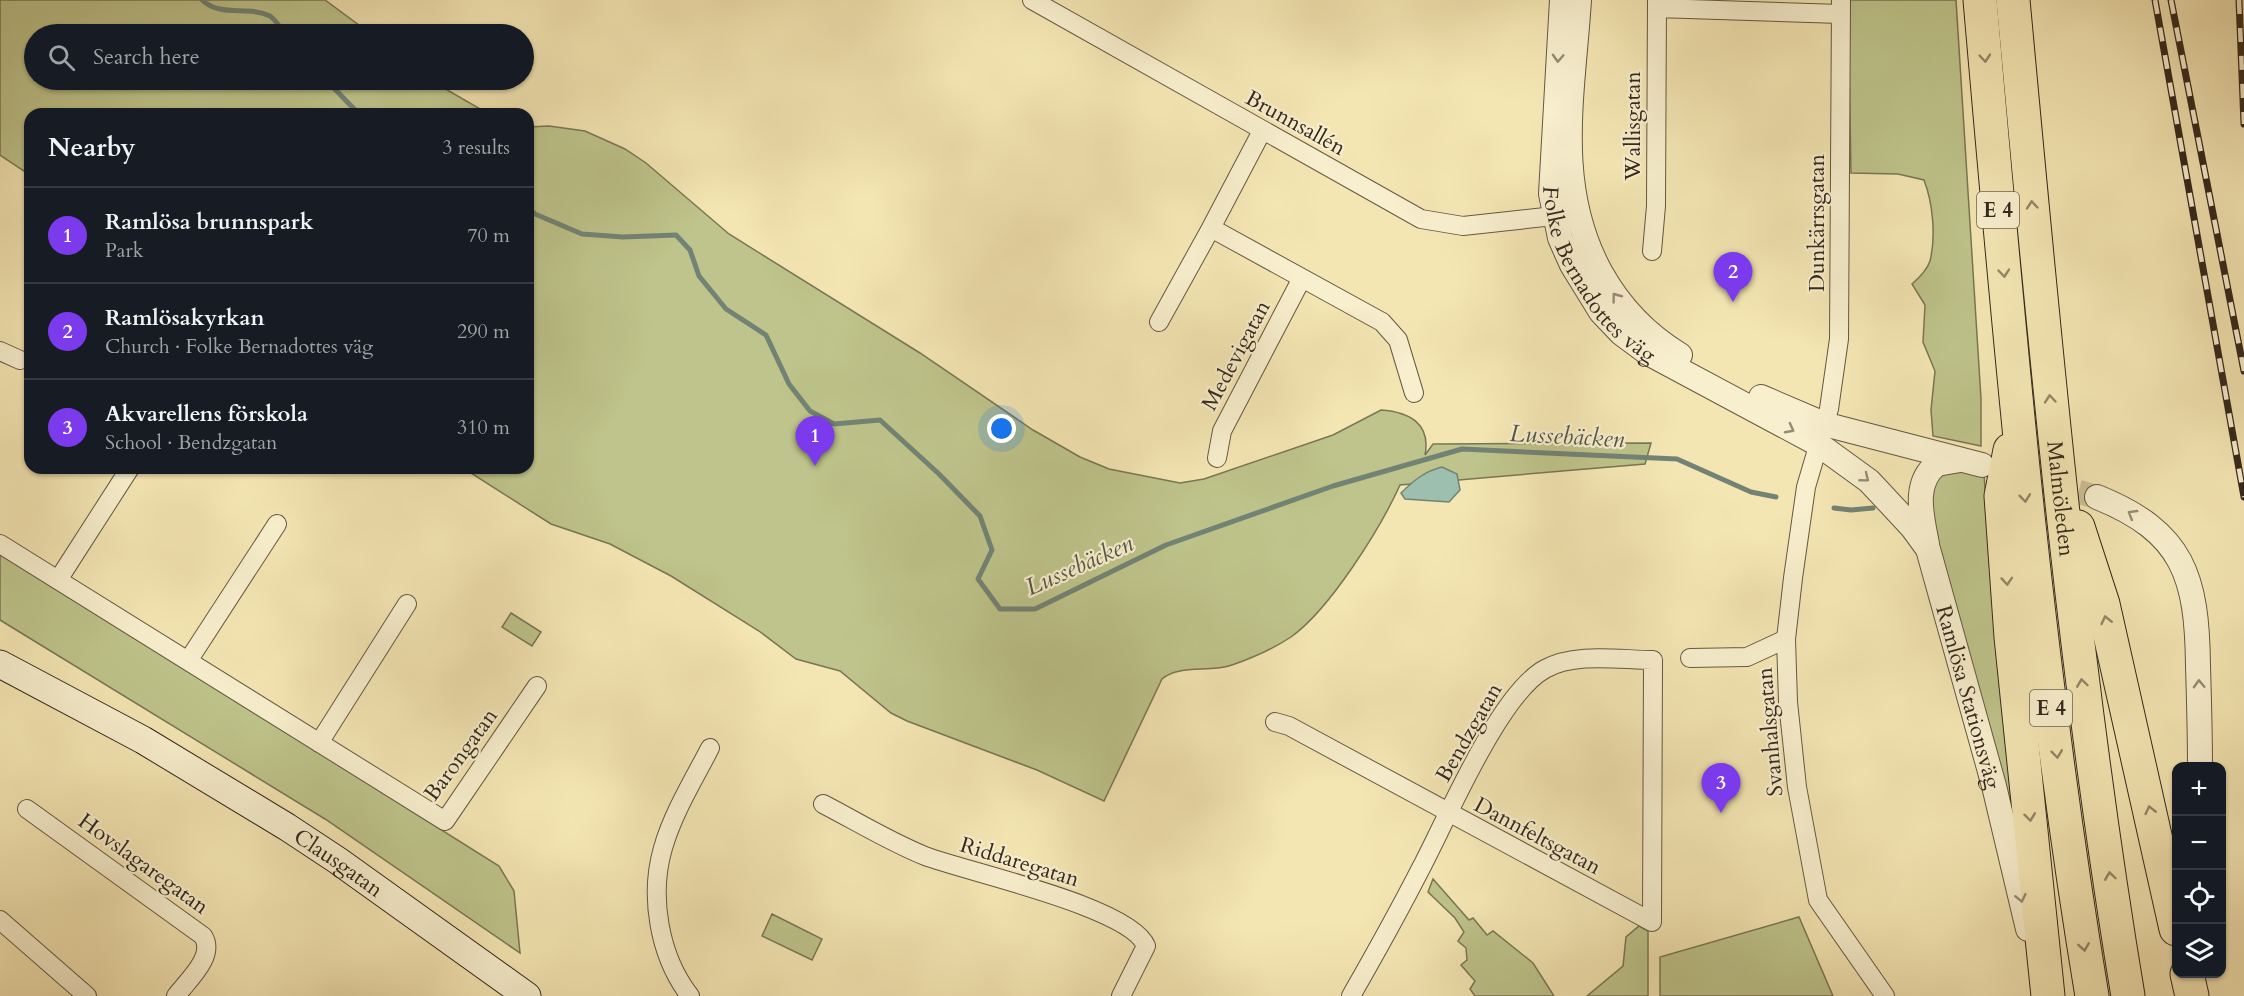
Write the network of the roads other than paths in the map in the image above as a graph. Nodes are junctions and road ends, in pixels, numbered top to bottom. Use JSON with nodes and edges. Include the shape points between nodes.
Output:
{"nodes":[{"id":1,"x":1032,"y":0,"type":"edge"},
{"id":2,"x":1562,"y":0,"type":"edge"},
{"id":3,"x":1579,"y":0,"type":"edge"},
{"id":4,"x":1980,"y":0,"type":"edge"},
{"id":5,"x":2013,"y":0,"type":"edge"},
{"id":6,"x":1657,"y":4,"type":"edge"},
{"id":7,"x":1841,"y":7,"type":"edge"},
{"id":8,"x":1262,"y":131,"type":"junction"},
{"id":9,"x":1554,"y":216,"type":"junction"},
{"id":10,"x":1210,"y":228,"type":"junction"},
{"id":11,"x":1652,"y":251,"type":"dead end"},
{"id":12,"x":1302,"y":278,"type":"junction"},
{"id":13,"x":1159,"y":322,"type":"dead end"},
{"id":14,"x":0,"y":351,"type":"edge"},
{"id":15,"x":20,"y":360,"type":"dead end"},
{"id":16,"x":1414,"y":393,"type":"dead end"},
{"id":17,"x":2016,"y":419,"type":"junction"},
{"id":18,"x":1821,"y":434,"type":"junction"},
{"id":19,"x":2055,"y":457,"type":"junction"},
{"id":20,"x":1217,"y":458,"type":"dead end"},
{"id":21,"x":126,"y":474,"type":"edge"},
{"id":22,"x":2097,"y":497,"type":"tunnel mouth"},
{"id":23,"x":277,"y":524,"type":"dead end"},
{"id":24,"x":0,"y":544,"type":"edge"},
{"id":25,"x":1928,"y":549,"type":"junction"},
{"id":26,"x":58,"y":580,"type":"junction"},
{"id":27,"x":407,"y":604,"type":"dead end"},
{"id":28,"x":1786,"y":639,"type":"junction"},
{"id":29,"x":1690,"y":658,"type":"dead end"},
{"id":30,"x":189,"y":661,"type":"junction"},
{"id":31,"x":0,"y":663,"type":"edge"},
{"id":32,"x":0,"y":683,"type":"edge"},
{"id":33,"x":537,"y":686,"type":"dead end"},
{"id":34,"x":1275,"y":722,"type":"dead end"},
{"id":35,"x":143,"y":740,"type":"junction"},
{"id":36,"x":318,"y":743,"type":"junction"},
{"id":37,"x":710,"y":748,"type":"dead end"},
{"id":38,"x":2200,"y":762,"type":"edge"},
{"id":39,"x":823,"y":804,"type":"dead end"},
{"id":40,"x":27,"y":809,"type":"dead end"},
{"id":41,"x":1449,"y":815,"type":"junction"},
{"id":42,"x":0,"y":920,"type":"edge"},
{"id":43,"x":1652,"y":922,"type":"joint"},
{"id":44,"x":2175,"y":924,"type":"edge"},
{"id":45,"x":2188,"y":978,"type":"edge"},
{"id":46,"x":2203,"y":978,"type":"edge"},
{"id":47,"x":87,"y":996,"type":"edge"},
{"id":48,"x":176,"y":996,"type":"edge"},
{"id":49,"x":527,"y":996,"type":"edge"},
{"id":50,"x":690,"y":996,"type":"edge"},
{"id":51,"x":1121,"y":996,"type":"edge"},
{"id":52,"x":1351,"y":996,"type":"edge"},
{"id":53,"x":1885,"y":996,"type":"edge"},
{"id":54,"x":2041,"y":996,"type":"edge"},
{"id":55,"x":2048,"y":996,"type":"edge"},
{"id":56,"x":2092,"y":996,"type":"edge"},
{"id":57,"x":2128,"y":996,"type":"edge"},
{"id":58,"x":2192,"y":996,"type":"edge"},
{"id":59,"x":2204,"y":996,"type":"edge"}],
"edges":[{"from":1,"to":8,"type":"street","name":"Brunnsallén"},
{"from":2,"to":9,"type":"street","name":"Folke Bernadottes väg","one_way":true,"via":[[1551,162]]},
{"from":18,"to":3,"type":"street","name":"Folke Bernadottes väg","one_way":true,"via":[[1667,347],[1637,322],[1610,289],[1582,232],[1571,183],[1570,112]]},
{"from":4,"to":17,"type":"highway","name":"Malmöleden","number":"E 4","one_way":true},
{"from":19,"to":5,"type":"highway","name":"Malmöleden","number":"E 4","one_way":true},
{"from":6,"to":7,"type":"street"},
{"from":6,"to":11,"type":"street","name":"Wallisgatan","via":[[1656,206]]},
{"from":7,"to":18,"type":"street","name":"Dunkärrsgatan","via":[[1839,339]]},
{"from":8,"to":9,"type":"street","name":"Brunnsallén","via":[[1421,219],[1463,226]]},
{"from":8,"to":10,"type":"street"},
{"from":9,"to":18,"type":"street","name":"Folke Bernadottes väg","one_way":true,"via":[[1572,265],[1601,312],[1622,333],[1648,353]]},
{"from":10,"to":12,"type":"street"},
{"from":10,"to":13,"type":"street"},
{"from":12,"to":16,"type":"street","via":[[1382,321],[1392,331],[1407,363]]},
{"from":12,"to":20,"type":"street","name":"Medevigatan","via":[[1222,431]]},
{"from":14,"to":15,"type":"street"},
{"from":17,"to":55,"type":"highway","one_way":true,"via":[[2001,496],[2011,637]]},
{"from":17,"to":56,"type":"highway","name":"Malmöleden","number":"E 4","one_way":true,"via":[[2059,770]]},
{"from":18,"to":25,"type":"street","name":"Ramlösa Stationsväg","one_way":true,"via":[[1912,527]]},
{"from":18,"to":25,"type":"street","via":[[1971,462],[1937,464],[1928,474],[1921,507]]},
{"from":18,"to":28,"type":"street","name":"Svanhalsgatan","via":[[1806,487]]},
{"from":44,"to":19,"type":"highway","one_way":true,"via":[[2103,604]]},
{"from":57,"to":19,"type":"highway","name":"Malmöleden","number":"E 4","one_way":true,"via":[[2076,641]]},
{"from":21,"to":26,"type":"street"},
{"from":38,"to":22,"type":"street","one_way":true,"via":[[2197,611],[2186,574],[2170,546],[2148,524]]},
{"from":23,"to":30,"type":"street"},
{"from":24,"to":26,"type":"street","name":"Barongatan"},
{"from":25,"to":54,"type":"street","name":"Ramlösa Stationsväg","one_way":true,"via":[[2005,829]]},
{"from":26,"to":30,"type":"street","name":"Barongatan"},
{"from":27,"to":36,"type":"street"},
{"from":28,"to":29,"type":"street","via":[[1747,657]]},
{"from":28,"to":53,"type":"street","name":"Svanhalsgatan","via":[[1791,742],[1813,884],[1824,912]]},
{"from":30,"to":36,"type":"street","name":"Barongatan"},
{"from":31,"to":35,"type":"main road","name":"Clausgatan"},
{"from":32,"to":35,"type":"main road","name":"Clausgatan"},
{"from":33,"to":36,"type":"street","name":"Barongatan","via":[[445,821]]},
{"from":34,"to":41,"type":"street","name":"Dannfeltsgatan","via":[[1289,726]]},
{"from":35,"to":49,"type":"main road","name":"Clausgatan","via":[[337,860]]},
{"from":37,"to":50,"type":"street","via":[[670,830],[658,873],[660,931]]},
{"from":39,"to":51,"type":"street","name":"Riddaregatan","via":[[922,855],[1091,908],[1134,932],[1146,946]]},
{"from":40,"to":48,"type":"street","name":"Hovslagaregatan","via":[[203,936],[208,946],[205,958]]},
{"from":41,"to":43,"type":"street","name":"Dannfeltsgatan"},
{"from":41,"to":43,"type":"street","name":"Bendzgatan","via":[[1506,708],[1534,676],[1568,661],[1653,660]]},
{"from":41,"to":52,"type":"street","name":"Bendzgatan"},
{"from":42,"to":47,"type":"street"},
{"from":45,"to":58,"type":"highway"},
{"from":46,"to":59,"type":"street"}]}
